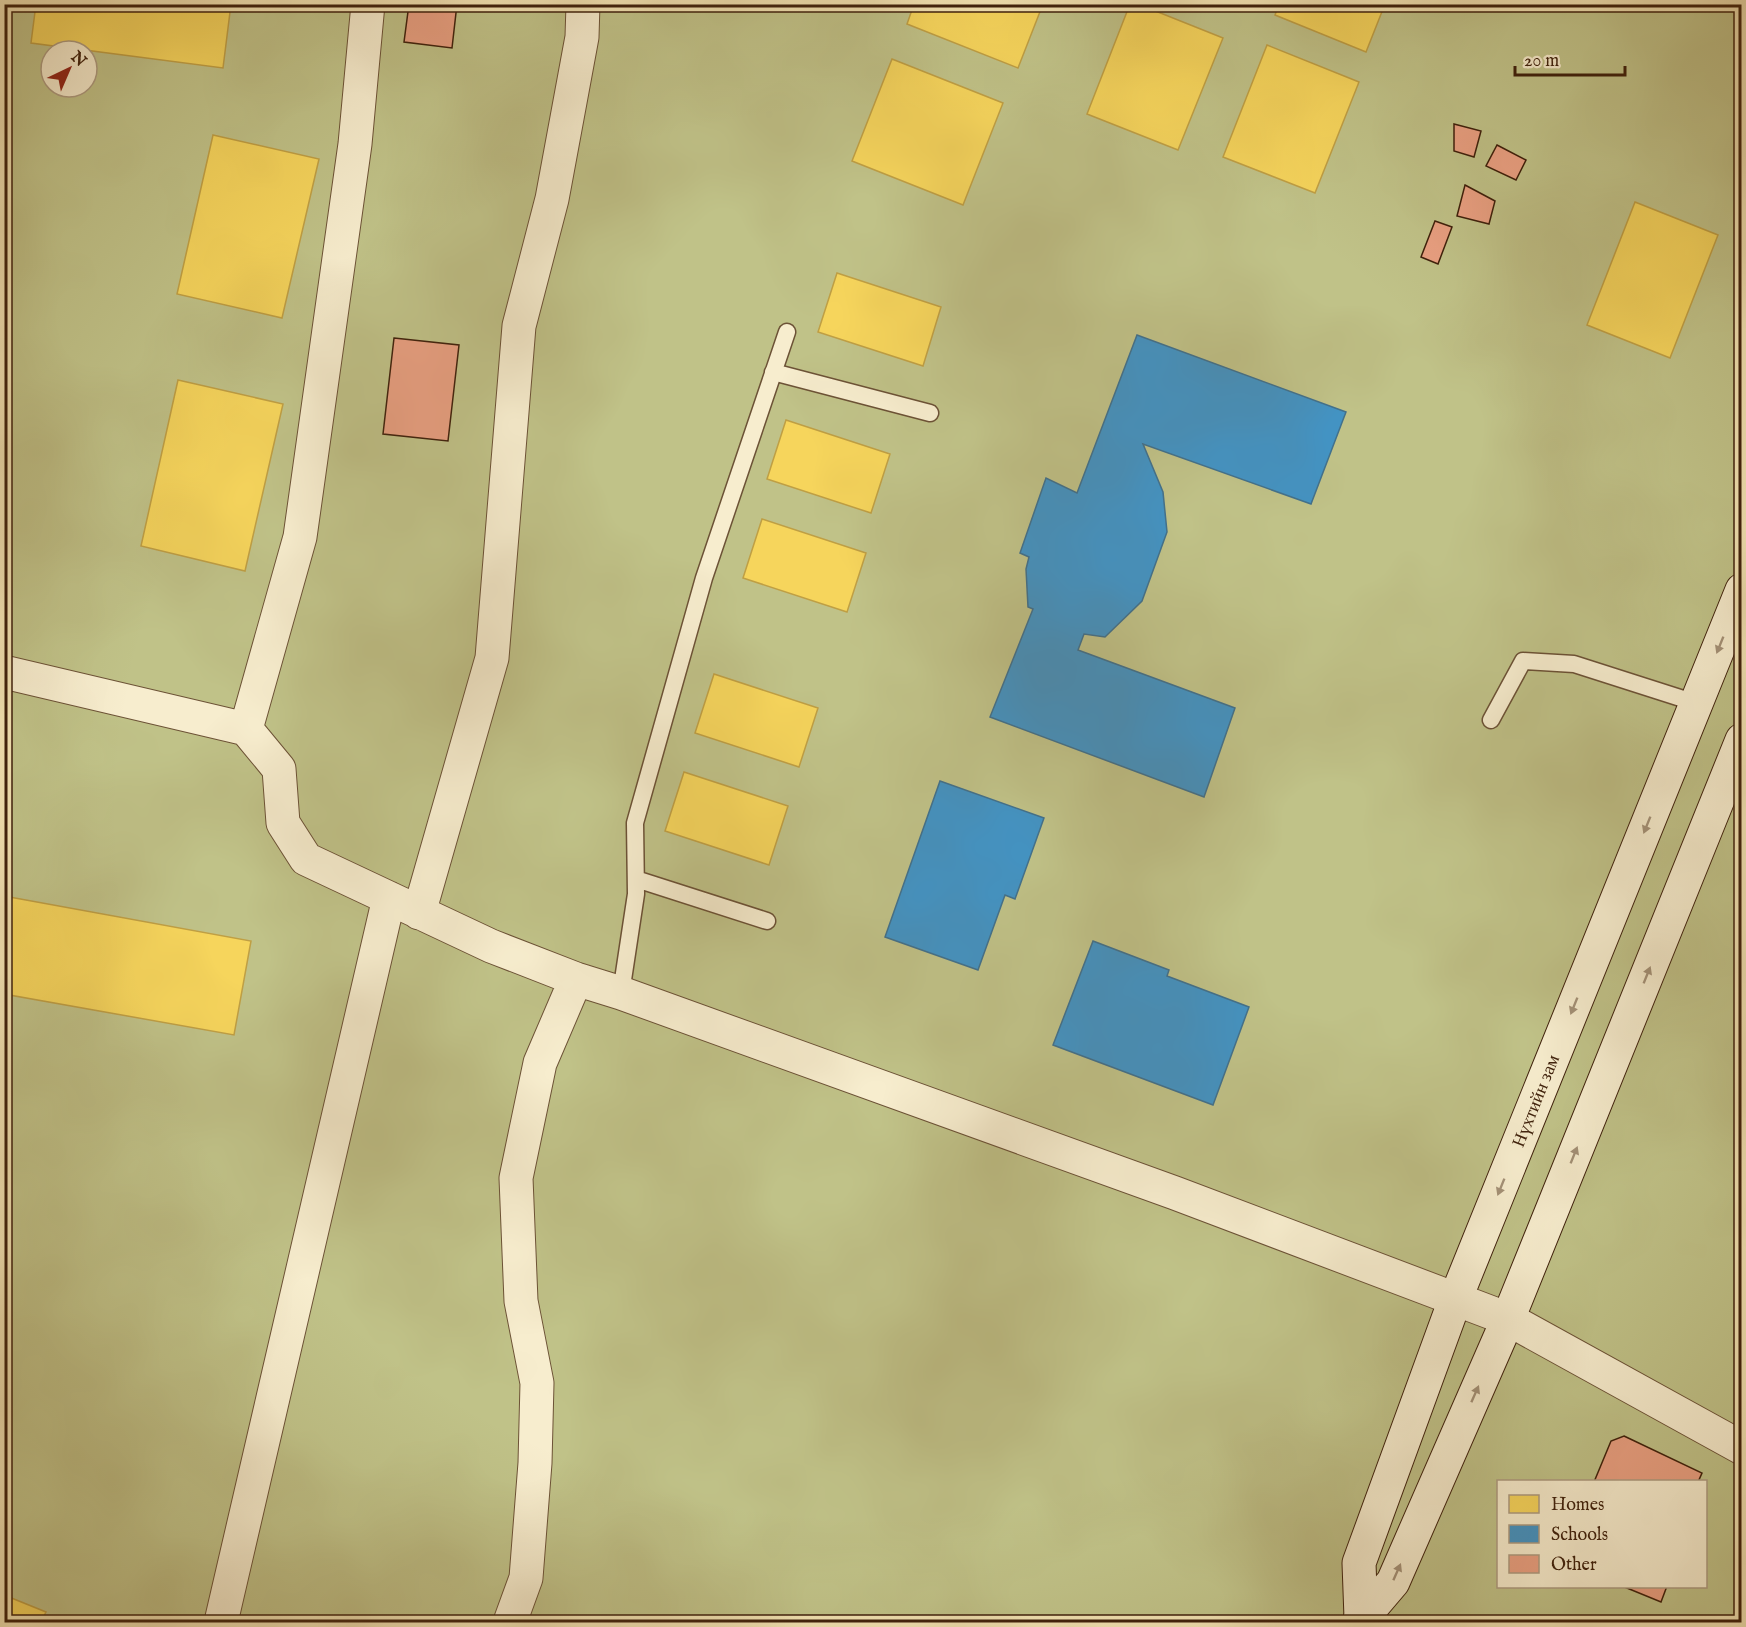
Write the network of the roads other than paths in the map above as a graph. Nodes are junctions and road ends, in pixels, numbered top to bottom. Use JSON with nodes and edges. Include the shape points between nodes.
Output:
{"nodes":[{"id":1,"x":368,"y":4,"type":"edge"},
{"id":2,"x":583,"y":4,"type":"edge"},
{"id":3,"x":787,"y":332,"type":"dead end"},
{"id":4,"x":773,"y":372,"type":"junction"},
{"id":5,"x":930,"y":413,"type":"dead end"},
{"id":6,"x":1742,"y":590,"type":"edge"},
{"id":7,"x":4,"y":672,"type":"edge"},
{"id":8,"x":1696,"y":703,"type":"junction"},
{"id":9,"x":1491,"y":720,"type":"dead end"},
{"id":10,"x":246,"y":729,"type":"junction"},
{"id":11,"x":1742,"y":740,"type":"edge"},
{"id":12,"x":636,"y":879,"type":"junction"},
{"id":13,"x":389,"y":898,"type":"junction"},
{"id":14,"x":419,"y":913,"type":"junction"},
{"id":15,"x":767,"y":921,"type":"dead end"},
{"id":16,"x":576,"y":979,"type":"junction"},
{"id":17,"x":621,"y":993,"type":"junction"},
{"id":18,"x":1455,"y":1300,"type":"junction"},
{"id":19,"x":1508,"y":1319,"type":"junction"},
{"id":20,"x":1742,"y":1448,"type":"edge"},
{"id":21,"x":1360,"y":1620,"type":"edge"},
{"id":22,"x":221,"y":1623,"type":"edge"},
{"id":23,"x":510,"y":1623,"type":"edge"}],
"edges":[{"from":1,"to":10,"type":"street","via":[[355,144],[300,537]]},
{"from":2,"to":14,"type":"street","via":[[582,37],[552,199],[519,326],[492,658]]},
{"from":3,"to":4,"type":"lane"},
{"from":4,"to":5,"type":"lane"},
{"from":4,"to":12,"type":"lane","via":[[704,578],[635,823]]},
{"from":6,"to":8,"type":"street","name":"Нүхтийн зам","one_way":true},
{"from":7,"to":10,"type":"street"},
{"from":8,"to":9,"type":"lane","via":[[1574,664],[1522,661]]},
{"from":8,"to":18,"type":"street","name":"Нүхтийн зам","one_way":true},
{"from":10,"to":13,"type":"street","via":[[279,769],[283,823],[306,859]]},
{"from":19,"to":11,"type":"street","name":"Нүхтийн зам","one_way":true},
{"from":12,"to":15,"type":"lane"},
{"from":12,"to":17,"type":"lane"},
{"from":13,"to":14,"type":"street"},
{"from":13,"to":22,"type":"street"},
{"from":14,"to":16,"type":"street"},
{"from":16,"to":17,"type":"street"},
{"from":16,"to":23,"type":"street","via":[[540,1063],[516,1178],[521,1301],[537,1383],[526,1578]]},
{"from":17,"to":18,"type":"street","via":[[1175,1192]]},
{"from":18,"to":19,"type":"street"},
{"from":18,"to":21,"type":"street","name":"Нүхтийн зам","via":[[1359,1563]]},
{"from":19,"to":20,"type":"street"},
{"from":21,"to":19,"type":"street","name":"Нүхтийн зам","one_way":true,"via":[[1393,1582]]}]}
